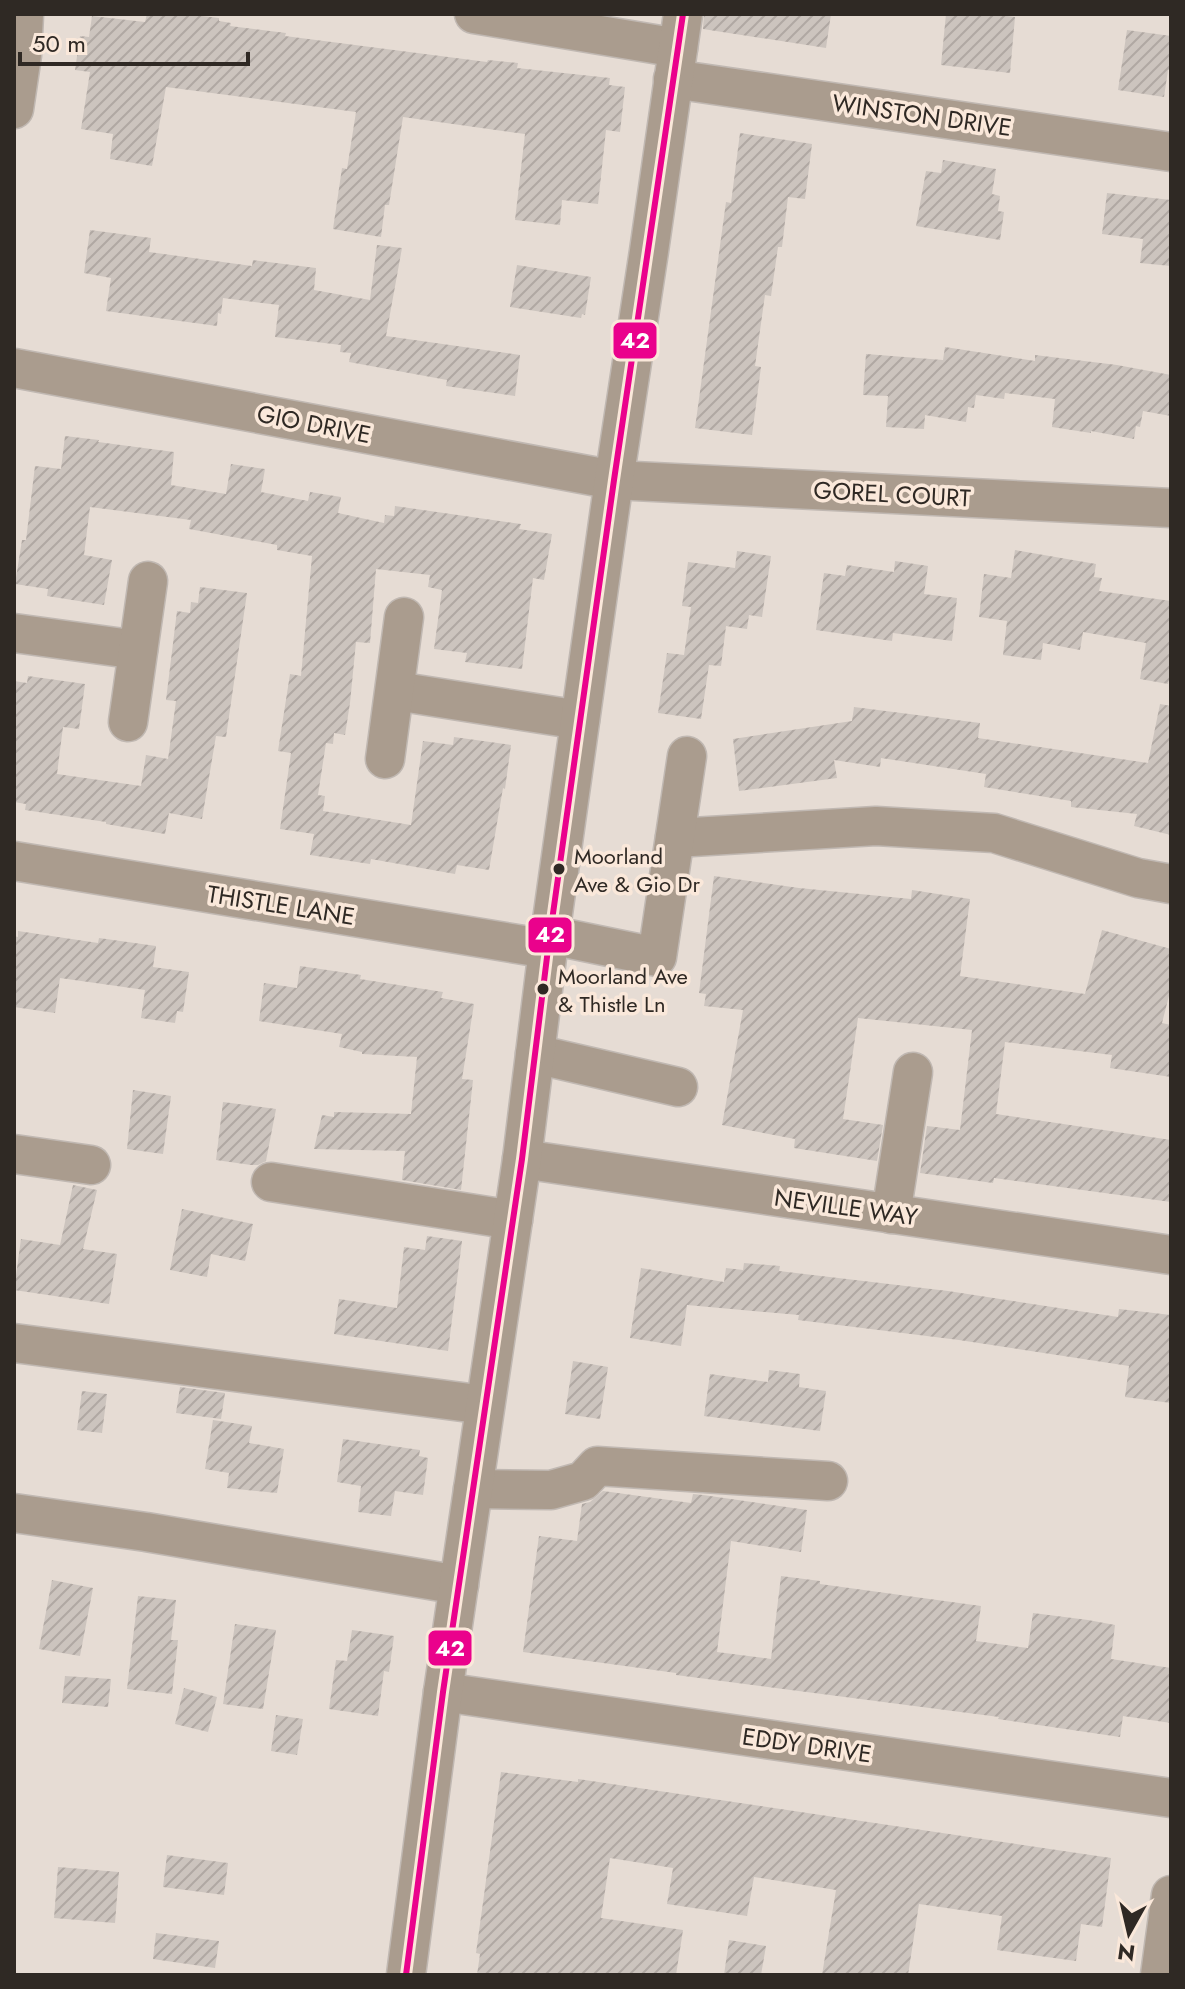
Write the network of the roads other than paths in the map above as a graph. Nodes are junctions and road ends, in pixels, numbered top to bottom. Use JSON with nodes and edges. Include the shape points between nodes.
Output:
{"nodes":[{"id":1,"x":24,"y":14,"type":"edge"},
{"id":2,"x":474,"y":14,"type":"edge"},
{"id":3,"x":678,"y":47,"type":"edge"},
{"id":4,"x":14,"y":109,"type":"edge"},
{"id":5,"x":1171,"y":152,"type":"edge"},
{"id":6,"x":14,"y":368,"type":"edge"},
{"id":7,"x":614,"y":480,"type":"junction"},
{"id":8,"x":1171,"y":508,"type":"edge"},
{"id":9,"x":148,"y":581,"type":"dead end"},
{"id":10,"x":404,"y":617,"type":"dead end"},
{"id":11,"x":14,"y":633,"type":"edge"},
{"id":12,"x":138,"y":650,"type":"junction"},
{"id":13,"x":396,"y":691,"type":"junction"},
{"id":14,"x":580,"y":720,"type":"junction"},
{"id":15,"x":128,"y":722,"type":"dead end"},
{"id":16,"x":687,"y":756,"type":"dead end"},
{"id":17,"x":385,"y":759,"type":"dead end"},
{"id":18,"x":675,"y":838,"type":"junction"},
{"id":19,"x":14,"y":861,"type":"edge"},
{"id":20,"x":1171,"y":884,"type":"edge"},
{"id":21,"x":549,"y":942,"type":"junction"},
{"id":22,"x":535,"y":1054,"type":"junction"},
{"id":23,"x":913,"y":1072,"type":"dead end"},
{"id":24,"x":678,"y":1087,"type":"dead end"},
{"id":25,"x":14,"y":1154,"type":"edge"},
{"id":26,"x":522,"y":1159,"type":"junction"},
{"id":27,"x":91,"y":1165,"type":"dead end"},
{"id":28,"x":271,"y":1182,"type":"dead end"},
{"id":29,"x":891,"y":1214,"type":"junction"},
{"id":30,"x":513,"y":1220,"type":"junction"},
{"id":31,"x":1171,"y":1255,"type":"edge"},
{"id":32,"x":14,"y":1343,"type":"edge"},
{"id":33,"x":485,"y":1405,"type":"junction"},
{"id":34,"x":828,"y":1481,"type":"dead end"},
{"id":35,"x":473,"y":1489,"type":"junction"},
{"id":36,"x":14,"y":1513,"type":"edge"},
{"id":37,"x":459,"y":1585,"type":"junction"},
{"id":38,"x":443,"y":1692,"type":"junction"},
{"id":39,"x":1171,"y":1798,"type":"edge"},
{"id":40,"x":1171,"y":1895,"type":"edge"},
{"id":41,"x":406,"y":1975,"type":"edge"},
{"id":42,"x":1160,"y":1975,"type":"edge"}],
"edges":[{"from":1,"to":4,"type":"street"},
{"from":2,"to":3,"type":"street","name":"WINSTON DRIVE"},
{"from":3,"to":5,"type":"street","name":"WINSTON DRIVE"},
{"from":3,"to":7,"type":"street"},
{"from":6,"to":7,"type":"street","name":"GIO DRIVE"},
{"from":7,"to":8,"type":"street","name":"GOREL COURT"},
{"from":7,"to":14,"type":"street"},
{"from":9,"to":12,"type":"street"},
{"from":10,"to":13,"type":"street"},
{"from":11,"to":12,"type":"street"},
{"from":12,"to":15,"type":"street"},
{"from":13,"to":14,"type":"street"},
{"from":13,"to":17,"type":"street"},
{"from":14,"to":21,"type":"street"},
{"from":16,"to":18,"type":"street"},
{"from":18,"to":20,"type":"street","via":[[876,826],[994,833]]},
{"from":18,"to":21,"type":"street","name":"THISTLE LANE","via":[[657,957]]},
{"from":19,"to":21,"type":"street","name":"THISTLE LANE"},
{"from":21,"to":22,"type":"street"},
{"from":22,"to":24,"type":"street"},
{"from":22,"to":26,"type":"street"},
{"from":23,"to":29,"type":"street"},
{"from":25,"to":27,"type":"street"},
{"from":26,"to":29,"type":"street","name":"NEVILLE WAY"},
{"from":26,"to":30,"type":"street"},
{"from":28,"to":30,"type":"street"},
{"from":29,"to":31,"type":"street","name":"NEVILLE WAY"},
{"from":30,"to":33,"type":"street"},
{"from":32,"to":33,"type":"street"},
{"from":33,"to":35,"type":"street"},
{"from":34,"to":35,"type":"street","via":[[597,1466],[583,1481],[551,1490]]},
{"from":35,"to":37,"type":"street"},
{"from":36,"to":37,"type":"street"},
{"from":37,"to":38,"type":"street"},
{"from":38,"to":39,"type":"street","name":"EDDY DRIVE"},
{"from":38,"to":41,"type":"street"},
{"from":40,"to":42,"type":"street"}]}
